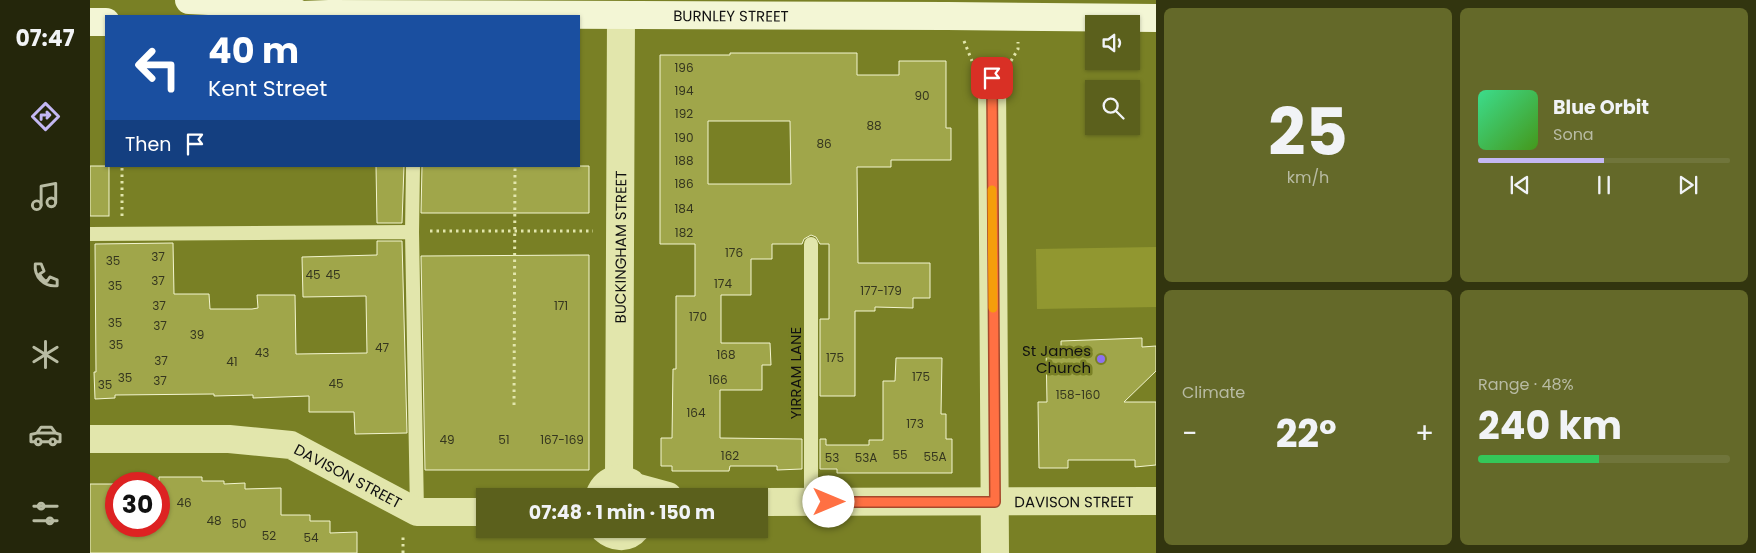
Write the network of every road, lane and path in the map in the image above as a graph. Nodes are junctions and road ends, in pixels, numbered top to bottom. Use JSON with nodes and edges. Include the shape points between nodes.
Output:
{"nodes":[{"id":1,"x":189,"y":0,"type":"edge"},
{"id":2,"x":564,"y":7,"type":"edge"},
{"id":3,"x":951,"y":10,"type":"edge"},
{"id":4,"x":306,"y":14,"type":"junction"},
{"id":5,"x":292,"y":15,"type":"edge"},
{"id":6,"x":414,"y":15,"type":"edge"},
{"id":7,"x":621,"y":16,"type":"junction"},
{"id":8,"x":1018,"y":17,"type":"junction"},
{"id":9,"x":1156,"y":18,"type":"edge"},
{"id":10,"x":90,"y":22,"type":"edge"},
{"id":11,"x":105,"y":22,"type":"edge"},
{"id":12,"x":992,"y":78,"type":"junction"},
{"id":13,"x":122,"y":167,"type":"edge"},
{"id":14,"x":412,"y":167,"type":"edge"},
{"id":15,"x":515,"y":167,"type":"edge"},
{"id":16,"x":515,"y":231,"type":"junction"},
{"id":17,"x":595,"y":231,"type":"dead end"},
{"id":18,"x":412,"y":232,"type":"junction"},
{"id":19,"x":122,"y":233,"type":"junction"},
{"id":20,"x":90,"y":234,"type":"edge"},
{"id":21,"x":810,"y":244,"type":"dead end"},
{"id":22,"x":514,"y":405,"type":"dead end"},
{"id":23,"x":90,"y":439,"type":"edge"},
{"id":24,"x":631,"y":487,"type":"edge"},
{"id":25,"x":603,"y":488,"type":"edge"},
{"id":26,"x":1156,"y":501,"type":"edge"},
{"id":27,"x":768,"y":503,"type":"edge"},
{"id":28,"x":811,"y":509,"type":"junction"},
{"id":29,"x":995,"y":510,"type":"junction"},
{"id":30,"x":476,"y":513,"type":"edge"},
{"id":31,"x":768,"y":515,"type":"edge"},
{"id":32,"x":1156,"y":518,"type":"edge"},
{"id":33,"x":410,"y":523,"type":"junction"},
{"id":34,"x":403,"y":553,"type":"edge"},
{"id":35,"x":995,"y":553,"type":"edge"}],
"edges":[{"from":1,"to":4,"type":"main road","name":"BURNLEY STREET"},
{"from":2,"to":6,"type":"main road","name":"BURNLEY STREET"},
{"from":2,"to":7,"type":"main road","name":"BURNLEY STREET"},
{"from":3,"to":7,"type":"main road","name":"BURNLEY STREET"},
{"from":3,"to":8,"type":"main road","name":"BURNLEY STREET"},
{"from":3,"to":12,"type":"path","via":[[972,61]]},
{"from":4,"to":5,"type":"main road","name":"BURNLEY STREET"},
{"from":4,"to":6,"type":"main road","name":"BURNLEY STREET"},
{"from":7,"to":24,"type":"street","name":"BUCKINGHAM STREET"},
{"from":8,"to":9,"type":"main road","name":"BURNLEY STREET"},
{"from":8,"to":12,"type":"path","via":[[1018,49],[1014,59]]},
{"from":10,"to":11,"type":"main road"},
{"from":12,"to":29,"type":"street"},
{"from":13,"to":19,"type":"path"},
{"from":14,"to":18,"type":"lane"},
{"from":15,"to":16,"type":"path"},
{"from":16,"to":17,"type":"path"},
{"from":16,"to":18,"type":"path"},
{"from":16,"to":22,"type":"path"},
{"from":18,"to":19,"type":"lane"},
{"from":18,"to":33,"type":"lane"},
{"from":19,"to":20,"type":"lane"},
{"from":21,"to":28,"type":"lane","name":"YIRRAM LANE"},
{"from":23,"to":33,"type":"street","name":"DAVISON STREET","via":[[229,439],[291,445]]},
{"from":24,"to":25,"type":"street","via":[[608,482]]},
{"from":26,"to":29,"type":"street","name":"DAVISON STREET"},
{"from":27,"to":28,"type":"street","name":"DAVISON STREET"},
{"from":28,"to":29,"type":"street","name":"DAVISON STREET"},
{"from":28,"to":31,"type":"street","name":"DAVISON STREET"},
{"from":29,"to":32,"type":"street","name":"DAVISON STREET"},
{"from":29,"to":35,"type":"street"},
{"from":30,"to":33,"type":"street","name":"DAVISON STREET"},
{"from":33,"to":34,"type":"path"}]}
